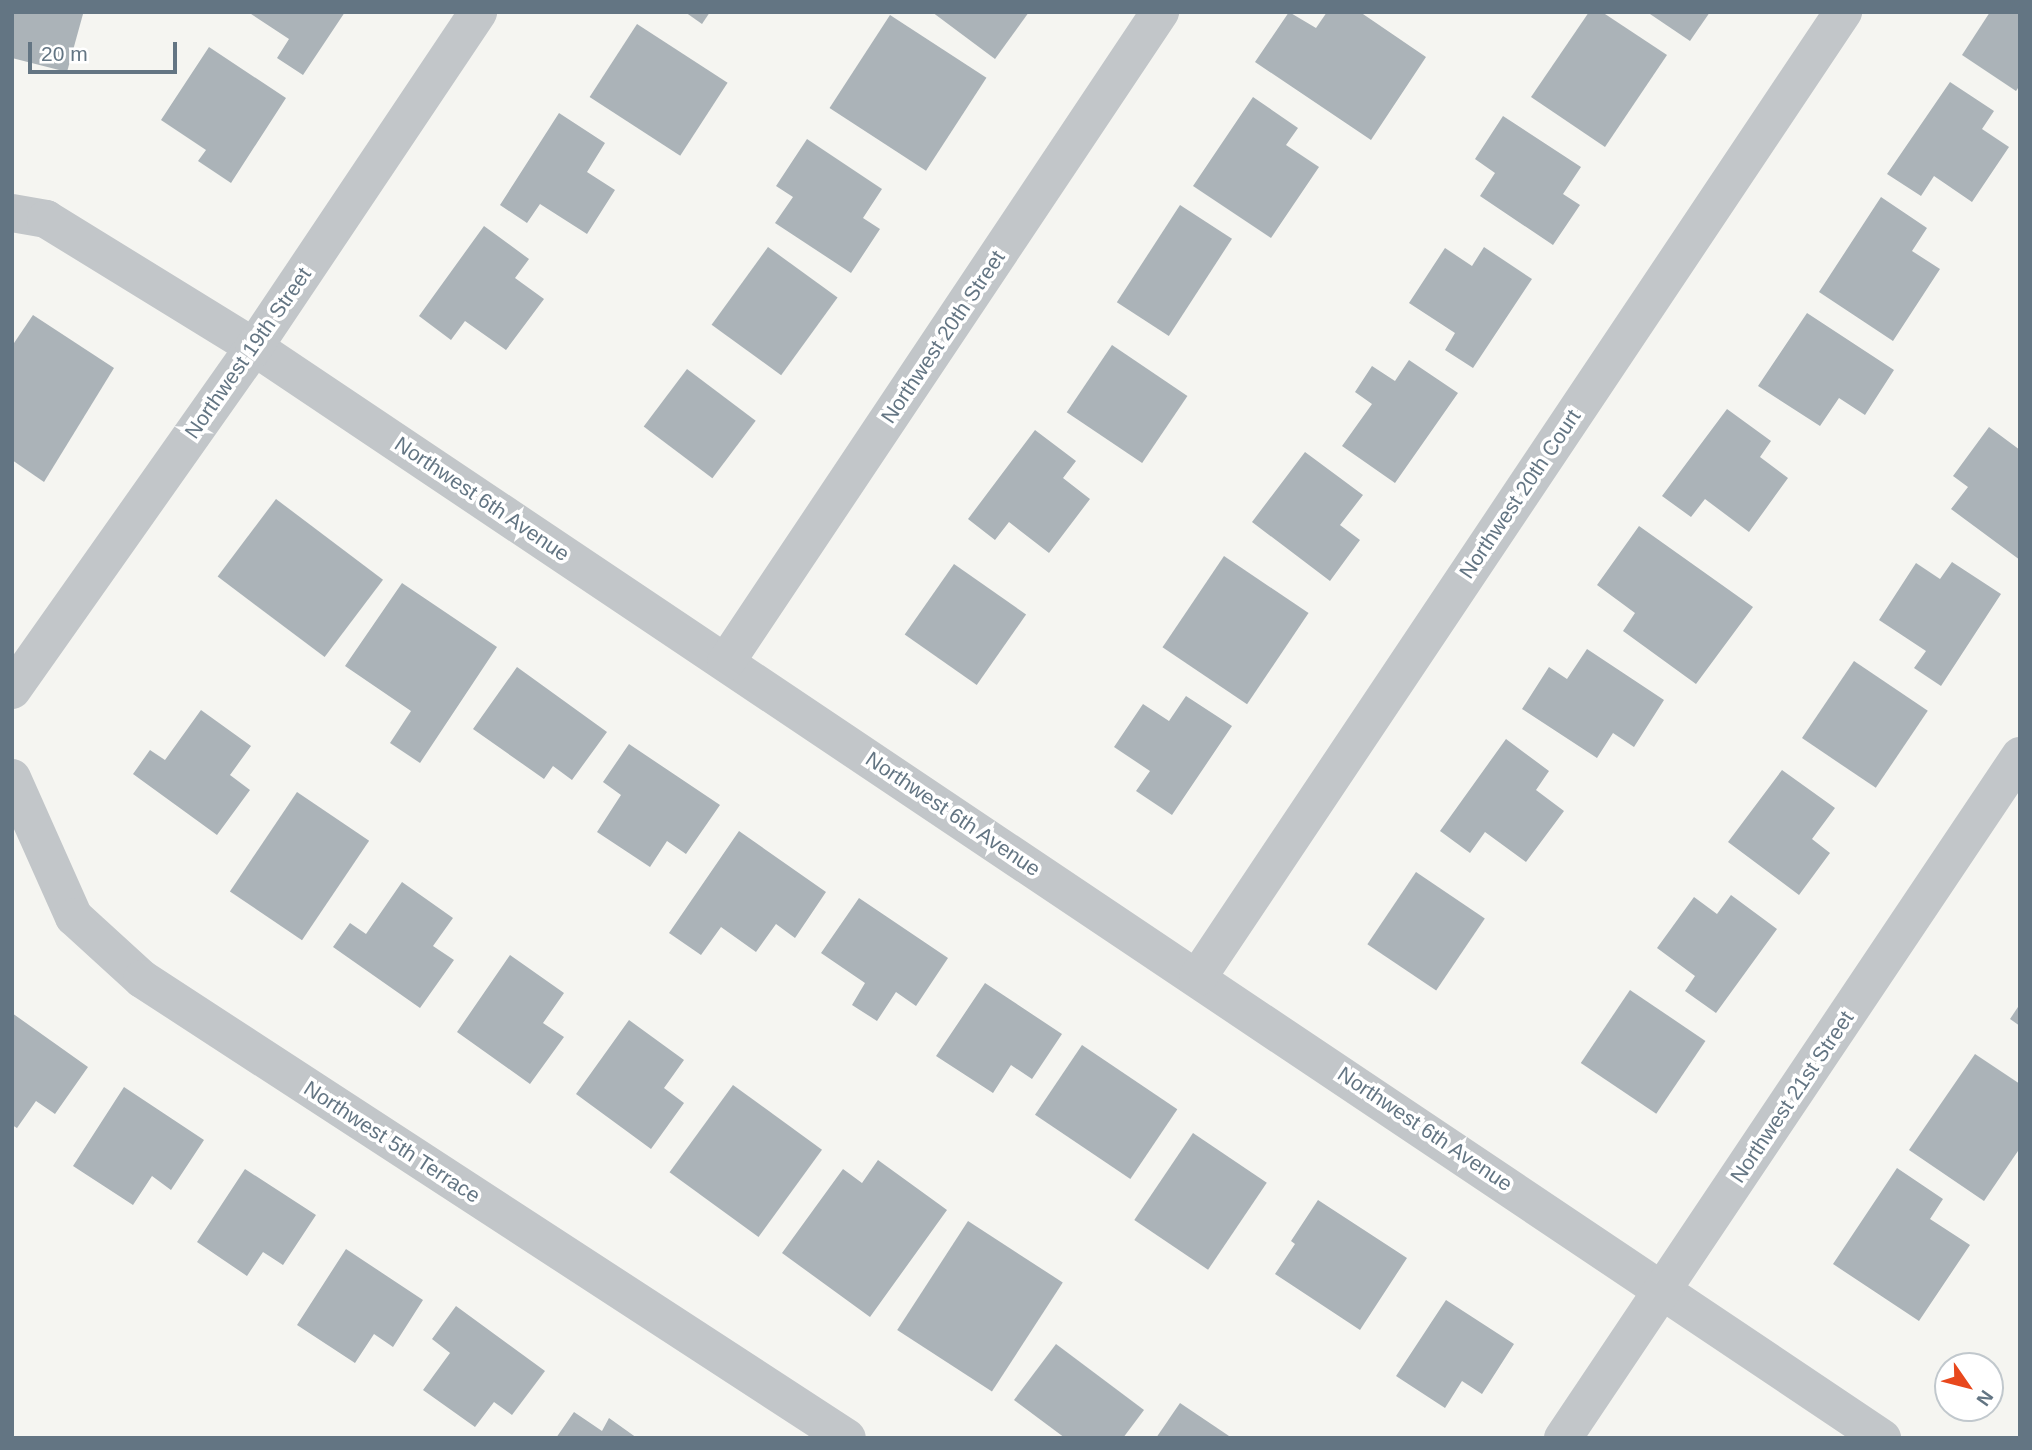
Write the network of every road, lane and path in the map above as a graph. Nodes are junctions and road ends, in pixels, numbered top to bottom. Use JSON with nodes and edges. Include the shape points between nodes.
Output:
{"nodes":[{"id":1,"x":478,"y":12,"type":"edge"},
{"id":2,"x":1160,"y":12,"type":"edge"},
{"id":3,"x":1843,"y":12,"type":"edge"},
{"id":4,"x":12,"y":213,"type":"edge"},
{"id":5,"x":254,"y":347,"type":"junction"},
{"id":6,"x":726,"y":662,"type":"junction"},
{"id":7,"x":12,"y":690,"type":"edge"},
{"id":8,"x":2020,"y":756,"type":"edge"},
{"id":9,"x":12,"y":778,"type":"edge"},
{"id":10,"x":1198,"y":977,"type":"junction"},
{"id":11,"x":1663,"y":1288,"type":"junction"},
{"id":12,"x":847,"y":1438,"type":"edge"},
{"id":13,"x":1563,"y":1438,"type":"edge"},
{"id":14,"x":1882,"y":1438,"type":"edge"}],
"edges":[{"from":1,"to":5,"type":"street","name":"Northwest 19th Street"},
{"from":2,"to":6,"type":"street","name":"Northwest 20th Street"},
{"from":3,"to":10,"type":"street","name":"Northwest 20th Court"},
{"from":4,"to":5,"type":"street","name":"Northwest 6th Avenue","via":[[46,219]]},
{"from":5,"to":6,"type":"street","name":"Northwest 6th Avenue"},
{"from":5,"to":7,"type":"street","name":"Northwest 19th Street"},
{"from":6,"to":10,"type":"street","name":"Northwest 6th Avenue"},
{"from":8,"to":11,"type":"street","name":"Northwest 21st Street"},
{"from":9,"to":12,"type":"street","name":"Northwest 5th Terrace","via":[[74,917],[142,979]]},
{"from":10,"to":11,"type":"street","name":"Northwest 6th Avenue"},
{"from":11,"to":13,"type":"street","name":"Northwest 21st Street"},
{"from":11,"to":14,"type":"street","name":"Northwest 6th Avenue"}]}
